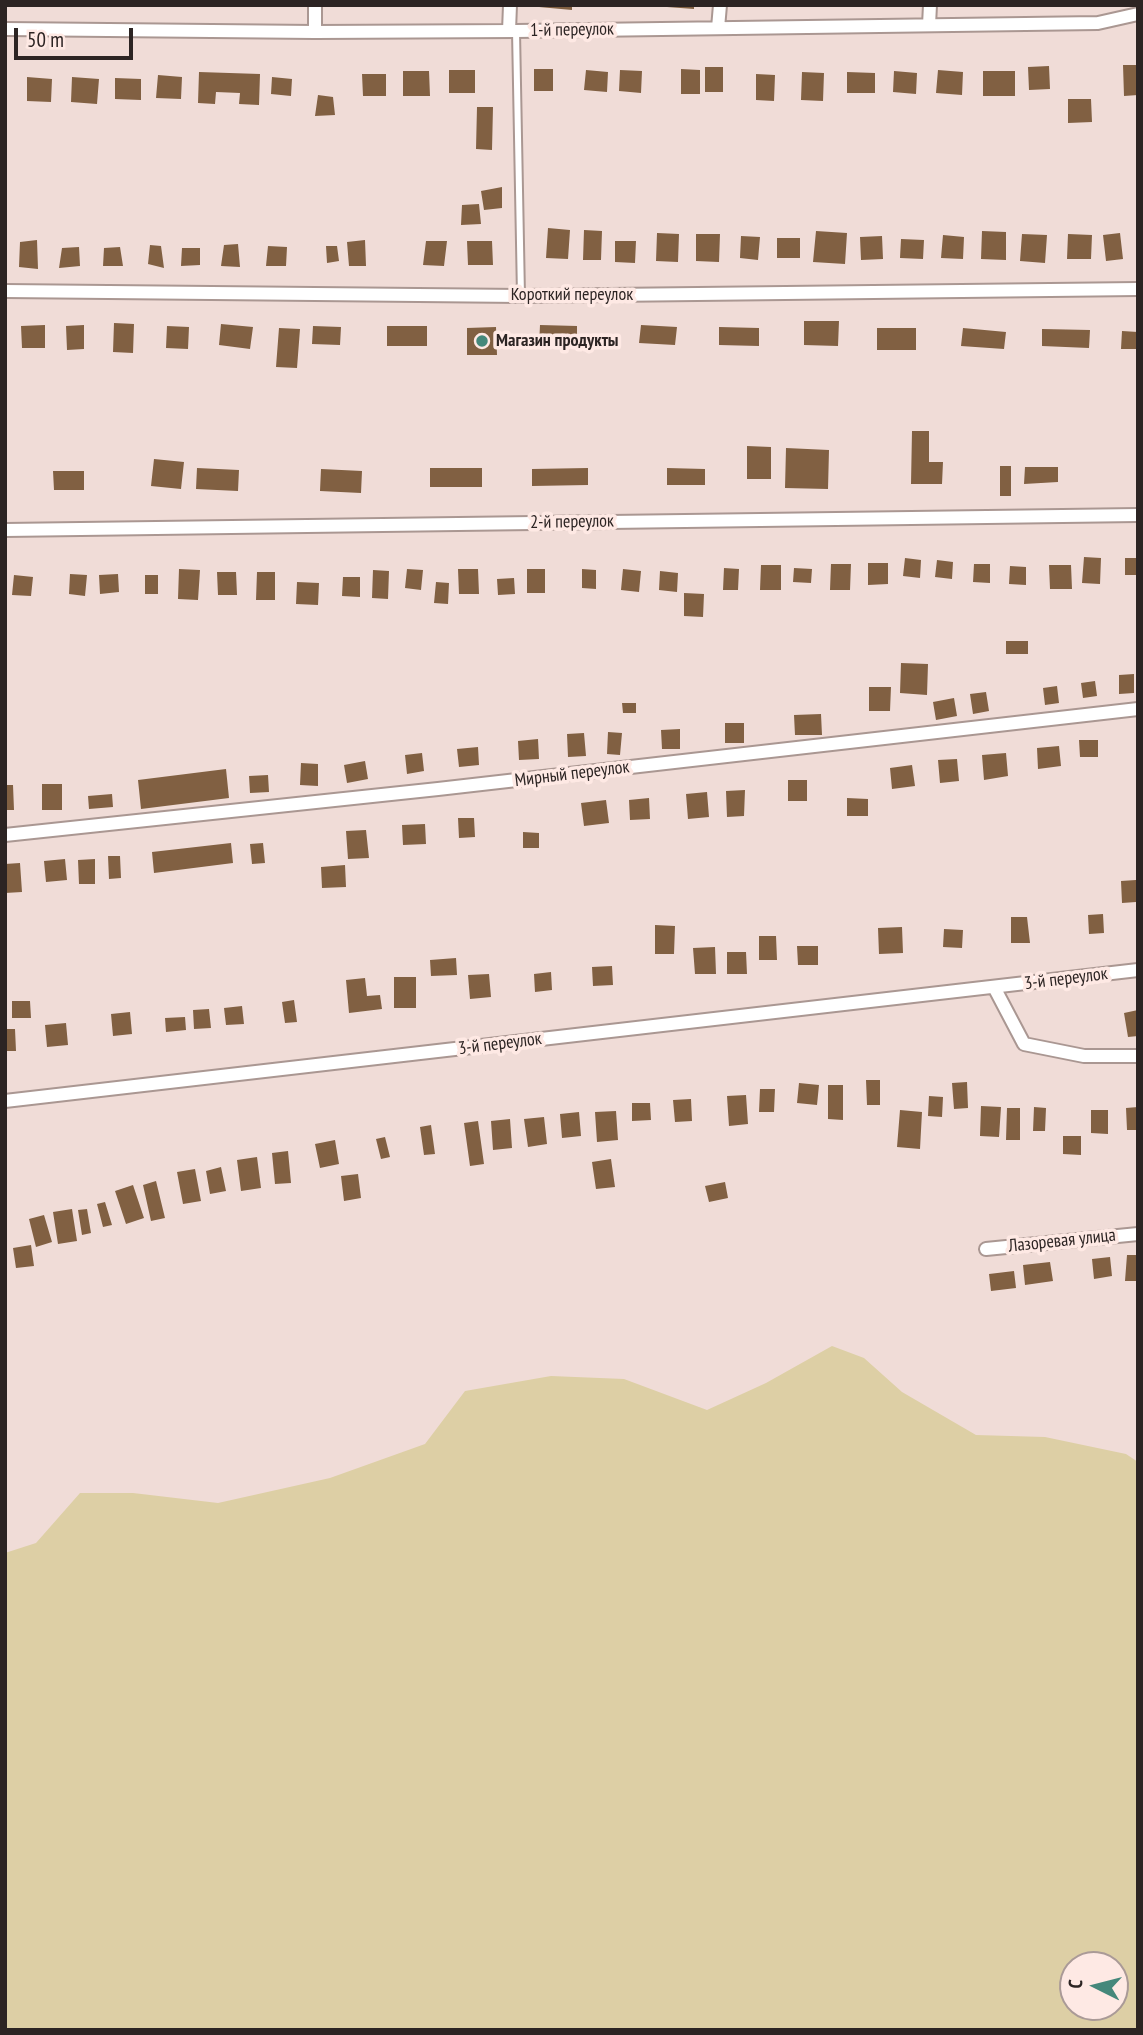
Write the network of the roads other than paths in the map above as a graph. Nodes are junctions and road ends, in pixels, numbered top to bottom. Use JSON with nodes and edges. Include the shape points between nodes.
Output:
{"nodes":[{"id":1,"x":315,"y":5,"type":"edge"},
{"id":2,"x":510,"y":5,"type":"edge"},
{"id":3,"x":720,"y":5,"type":"edge"},
{"id":4,"x":930,"y":5,"type":"edge"},
{"id":5,"x":1138,"y":14,"type":"edge"},
{"id":6,"x":929,"y":25,"type":"junction"},
{"id":7,"x":719,"y":28,"type":"junction"},
{"id":8,"x":5,"y":29,"type":"edge"},
{"id":9,"x":512,"y":31,"type":"junction"},
{"id":10,"x":315,"y":32,"type":"junction"},
{"id":11,"x":1138,"y":289,"type":"edge"},
{"id":12,"x":5,"y":291,"type":"edge"},
{"id":13,"x":521,"y":296,"type":"junction"},
{"id":14,"x":1138,"y":515,"type":"edge"},
{"id":15,"x":5,"y":530,"type":"edge"},
{"id":16,"x":1138,"y":709,"type":"edge"},
{"id":17,"x":5,"y":835,"type":"edge"},
{"id":18,"x":1138,"y":970,"type":"edge"},
{"id":19,"x":994,"y":987,"type":"junction"},
{"id":20,"x":1138,"y":1056,"type":"edge"},
{"id":21,"x":5,"y":1101,"type":"edge"},
{"id":22,"x":1138,"y":1234,"type":"edge"},
{"id":23,"x":986,"y":1249,"type":"dead end"}],
"edges":[{"from":1,"to":10,"type":"street"},
{"from":2,"to":9,"type":"street"},
{"from":3,"to":7,"type":"street"},
{"from":4,"to":6,"type":"street"},
{"from":5,"to":6,"type":"street","name":"1-й переулок","via":[[1098,23]]},
{"from":6,"to":7,"type":"street","name":"1-й переулок"},
{"from":7,"to":9,"type":"street","name":"1-й переулок"},
{"from":8,"to":10,"type":"street","name":"1-й переулок"},
{"from":9,"to":10,"type":"street","name":"1-й переулок"},
{"from":9,"to":13,"type":"lane"},
{"from":11,"to":13,"type":"street","name":"Короткий переулок"},
{"from":12,"to":13,"type":"street","name":"Короткий переулок"},
{"from":14,"to":15,"type":"street","name":"2-й переулок"},
{"from":16,"to":17,"type":"street","name":"Мирный переулок"},
{"from":18,"to":19,"type":"street","name":"3-й переулок"},
{"from":19,"to":20,"type":"street","name":"3-й переулок","via":[[1024,1044],[1084,1056]]},
{"from":19,"to":21,"type":"street","name":"3-й переулок"},
{"from":22,"to":23,"type":"street","name":"Лазоревая улица"}]}
